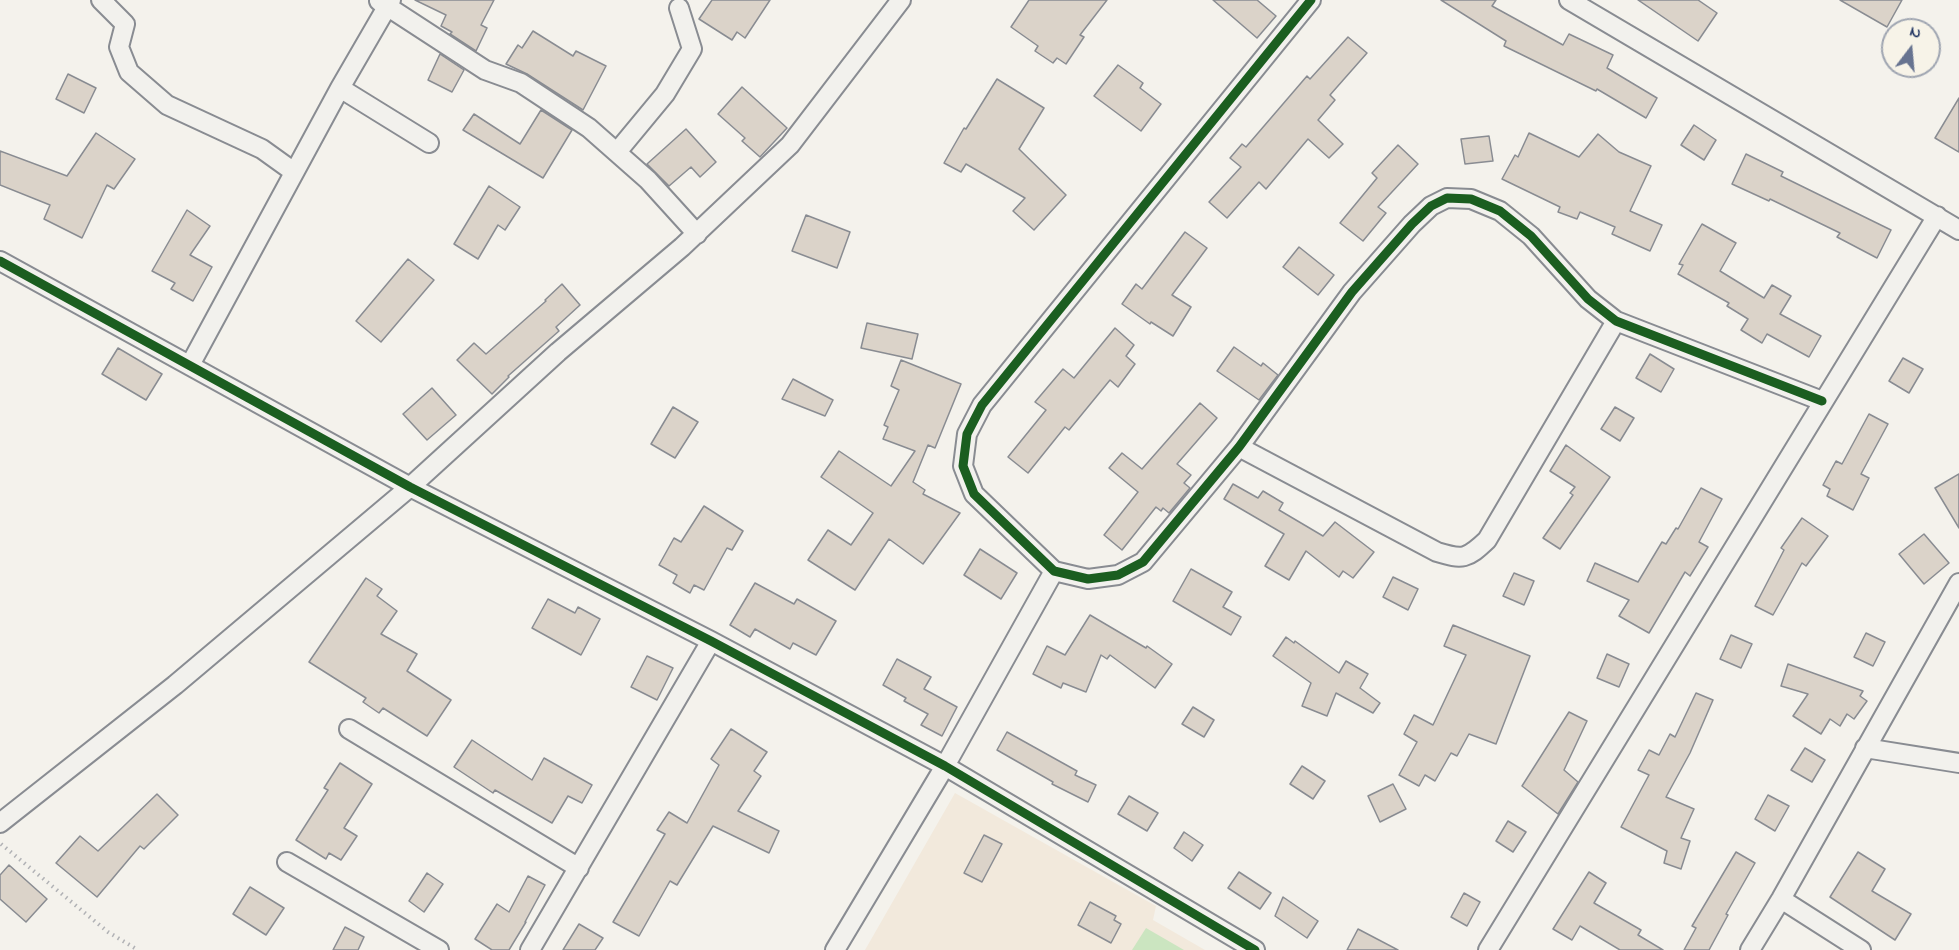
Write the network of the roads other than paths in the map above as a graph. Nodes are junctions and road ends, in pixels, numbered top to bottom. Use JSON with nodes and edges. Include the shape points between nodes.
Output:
{"nodes":[{"id":1,"x":101,"y":0,"type":"edge"},
{"id":2,"x":902,"y":0,"type":"edge"},
{"id":3,"x":1311,"y":0,"type":"edge"},
{"id":4,"x":1569,"y":0,"type":"edge"},
{"id":5,"x":385,"y":2,"type":"edge"},
{"id":6,"x":679,"y":8,"type":"dead end"},
{"id":7,"x":340,"y":88,"type":"junction"},
{"id":8,"x":429,"y":143,"type":"dead end"},
{"id":9,"x":617,"y":152,"type":"junction"},
{"id":10,"x":294,"y":172,"type":"junction"},
{"id":11,"x":1937,"y":216,"type":"junction"},
{"id":12,"x":1959,"y":230,"type":"edge"},
{"id":13,"x":697,"y":234,"type":"junction"},
{"id":14,"x":0,"y":261,"type":"edge"},
{"id":15,"x":1616,"y":321,"type":"junction"},
{"id":16,"x":189,"y":365,"type":"junction"},
{"id":17,"x":1822,"y":401,"type":"junction"},
{"id":18,"x":1239,"y":447,"type":"junction"},
{"id":19,"x":410,"y":487,"type":"junction"},
{"id":20,"x":1054,"y":571,"type":"junction"},
{"id":21,"x":1959,"y":583,"type":"edge"},
{"id":22,"x":711,"y":641,"type":"junction"},
{"id":23,"x":349,"y":729,"type":"dead end"},
{"id":24,"x":1865,"y":748,"type":"junction"},
{"id":25,"x":1959,"y":763,"type":"edge"},
{"id":26,"x":945,"y":766,"type":"junction"},
{"id":27,"x":0,"y":823,"type":"edge"},
{"id":28,"x":287,"y":862,"type":"dead end"},
{"id":29,"x":579,"y":868,"type":"junction"},
{"id":30,"x":1781,"y":898,"type":"junction"},
{"id":31,"x":439,"y":950,"type":"edge"},
{"id":32,"x":530,"y":950,"type":"edge"},
{"id":33,"x":835,"y":950,"type":"edge"},
{"id":34,"x":1255,"y":950,"type":"edge"},
{"id":35,"x":1488,"y":950,"type":"edge"},
{"id":36,"x":1750,"y":950,"type":"edge"},
{"id":37,"x":1861,"y":950,"type":"edge"}],
"edges":[{"from":1,"to":10,"type":"street","via":[[125,24],[119,46],[129,72],[167,105],[262,149]]},
{"from":2,"to":13,"type":"street","via":[[790,145]]},
{"from":3,"to":20,"type":"street","via":[[982,405],[967,434],[963,466],[974,494]]},
{"from":4,"to":11,"type":"street"},
{"from":5,"to":7,"type":"street"},
{"from":5,"to":9,"type":"street","via":[[485,70],[521,83],[554,104]]},
{"from":6,"to":9,"type":"street","via":[[692,49],[665,94]]},
{"from":7,"to":8,"type":"street"},
{"from":7,"to":10,"type":"street"},
{"from":9,"to":13,"type":"street"},
{"from":10,"to":16,"type":"street"},
{"from":11,"to":12,"type":"street"},
{"from":11,"to":17,"type":"street"},
{"from":13,"to":19,"type":"street","via":[[558,352]]},
{"from":14,"to":16,"type":"street"},
{"from":15,"to":17,"type":"street"},
{"from":15,"to":18,"type":"street","via":[[1487,540],[1471,555],[1455,557],[1437,552]]},
{"from":15,"to":18,"type":"street","via":[[1588,299],[1531,236],[1500,211],[1470,199],[1447,198],[1431,206],[1412,224],[1352,292]]},
{"from":16,"to":19,"type":"street"},
{"from":17,"to":35,"type":"street"},
{"from":18,"to":20,"type":"street","via":[[1143,562],[1118,575],[1088,579]]},
{"from":19,"to":22,"type":"street"},
{"from":19,"to":27,"type":"street","via":[[176,685]]},
{"from":20,"to":26,"type":"street"},
{"from":21,"to":24,"type":"street"},
{"from":22,"to":26,"type":"street"},
{"from":22,"to":29,"type":"street"},
{"from":23,"to":29,"type":"street"},
{"from":24,"to":25,"type":"street"},
{"from":24,"to":30,"type":"street"},
{"from":26,"to":33,"type":"street"},
{"from":26,"to":34,"type":"street"},
{"from":28,"to":31,"type":"street"},
{"from":29,"to":32,"type":"street"},
{"from":30,"to":36,"type":"street"},
{"from":30,"to":37,"type":"street"}]}
